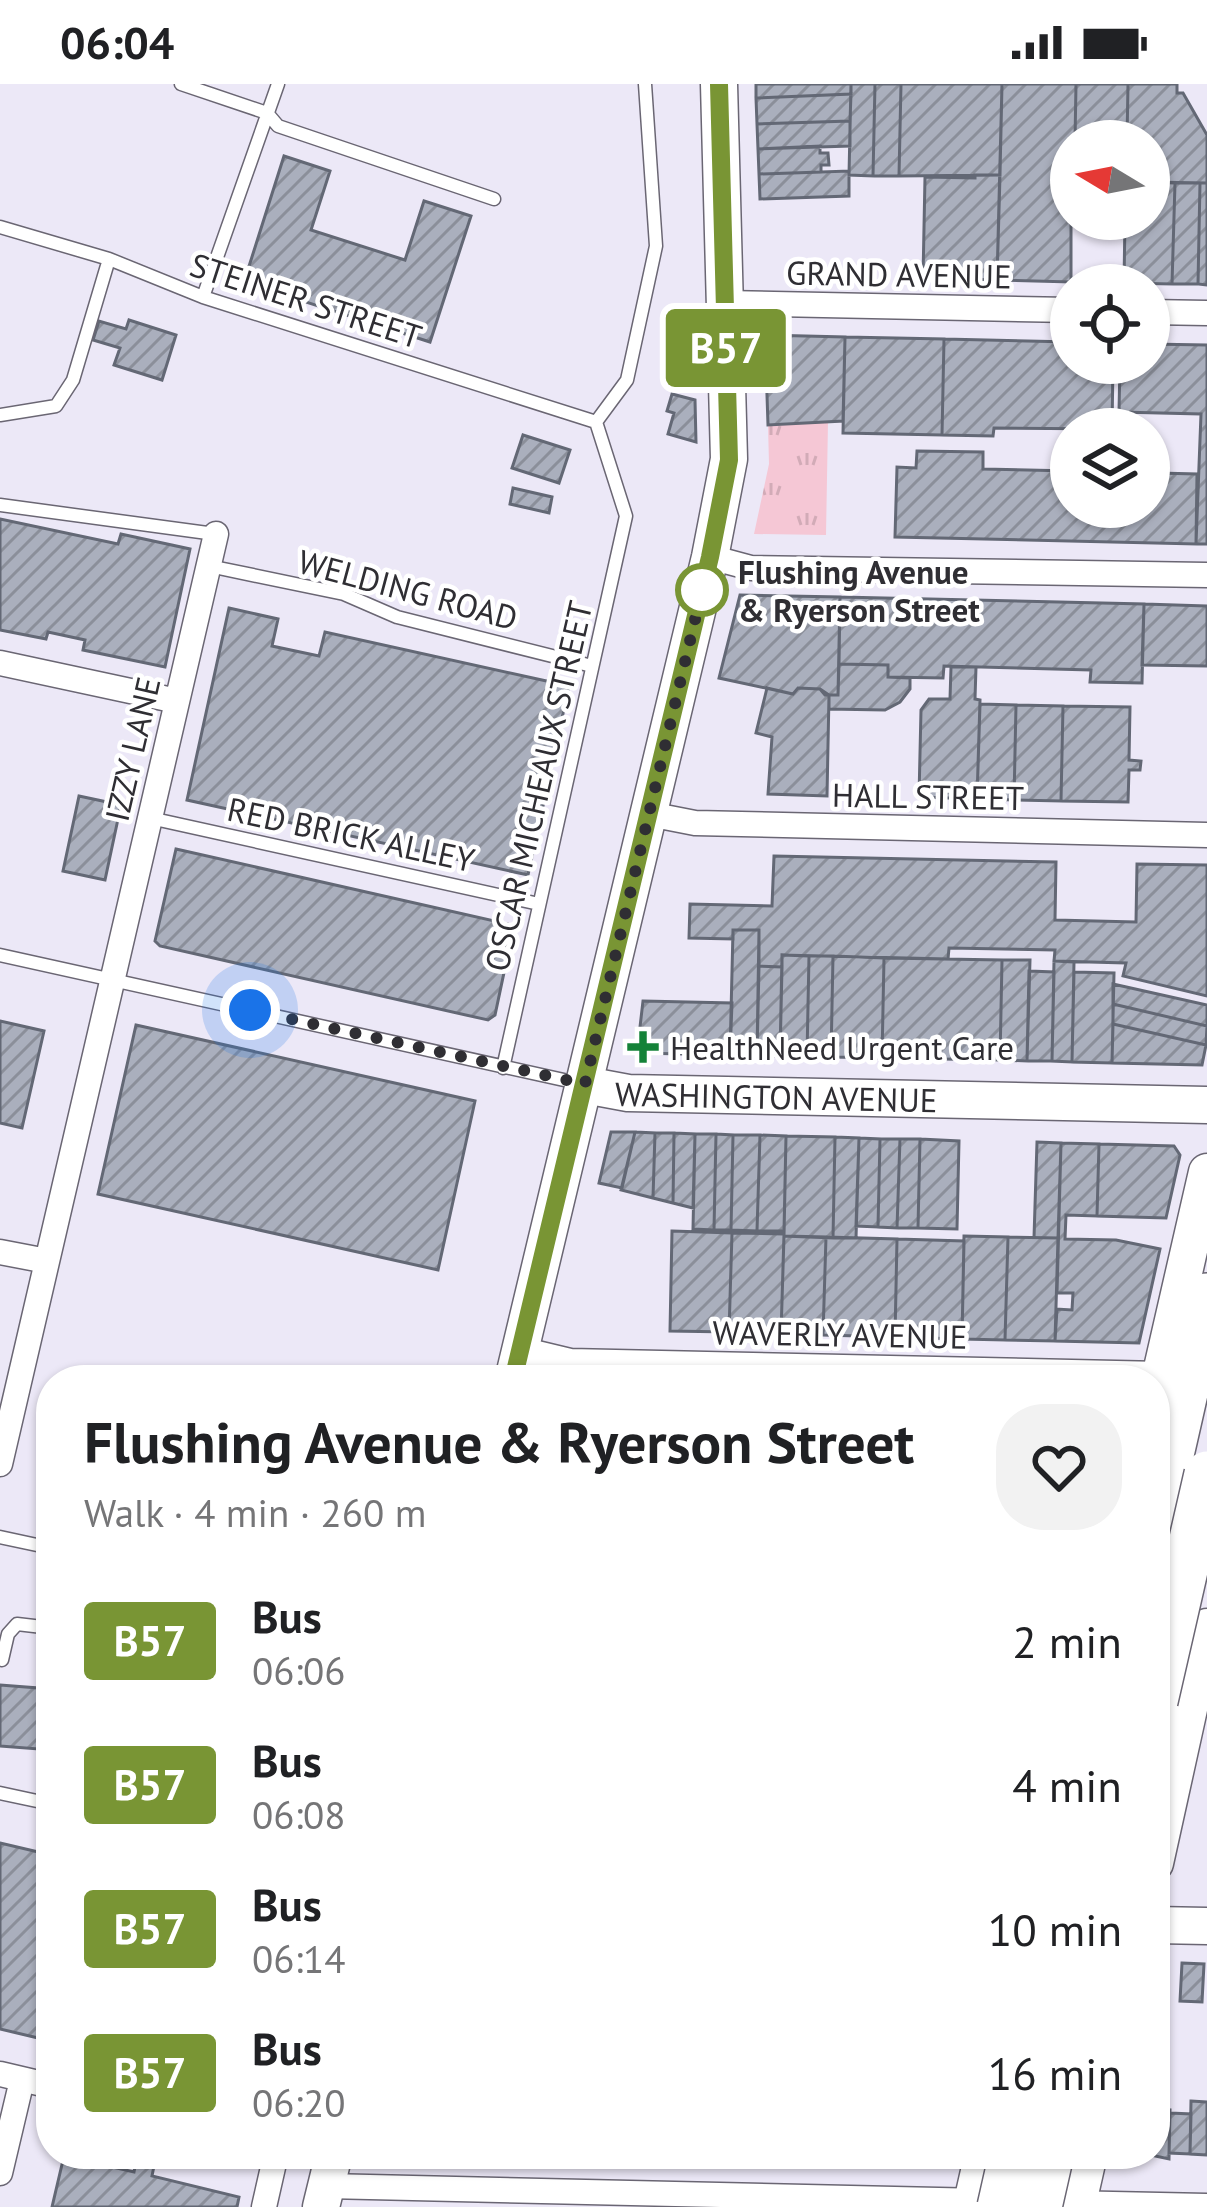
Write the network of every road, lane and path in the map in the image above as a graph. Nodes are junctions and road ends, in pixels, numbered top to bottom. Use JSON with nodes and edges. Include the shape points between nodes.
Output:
{"nodes":[{"id":1,"x":181,"y":84,"type":"edge"},
{"id":2,"x":278,"y":84,"type":"edge"},
{"id":3,"x":645,"y":84,"type":"edge"},
{"id":4,"x":719,"y":84,"type":"edge"},
{"id":5,"x":267,"y":113,"type":"junction"},
{"id":6,"x":494,"y":199,"type":"dead end"},
{"id":7,"x":0,"y":227,"type":"edge"},
{"id":8,"x":110,"y":259,"type":"junction"},
{"id":9,"x":203,"y":297,"type":"junction"},
{"id":10,"x":725,"y":303,"type":"junction"},
{"id":11,"x":1050,"y":310,"type":"edge"},
{"id":12,"x":1170,"y":313,"type":"edge"},
{"id":13,"x":1207,"y":314,"type":"edge"},
{"id":14,"x":0,"y":415,"type":"edge"},
{"id":15,"x":596,"y":422,"type":"junction"},
{"id":16,"x":0,"y":505,"type":"edge"},
{"id":17,"x":216,"y":534,"type":"joint"},
{"id":18,"x":710,"y":557,"type":"junction"},
{"id":19,"x":208,"y":566,"type":"junction"},
{"id":20,"x":1207,"y":574,"type":"edge"},
{"id":21,"x":0,"y":664,"type":"edge"},
{"id":22,"x":592,"y":666,"type":"junction"},
{"id":23,"x":177,"y":701,"type":"junction"},
{"id":24,"x":649,"y":814,"type":"junction"},
{"id":25,"x":150,"y":818,"type":"junction"},
{"id":26,"x":1207,"y":835,"type":"edge"},
{"id":27,"x":539,"y":904,"type":"junction"},
{"id":28,"x":0,"y":955,"type":"edge"},
{"id":29,"x":113,"y":979,"type":"junction"},
{"id":30,"x":503,"y":1068,"type":"junction"},
{"id":31,"x":575,"y":1082,"type":"junction"},
{"id":32,"x":1207,"y":1105,"type":"edge"},
{"id":33,"x":1207,"y":1172,"type":"edge"},
{"id":34,"x":0,"y":1252,"type":"edge"},
{"id":35,"x":47,"y":1262,"type":"junction"},
{"id":36,"x":1207,"y":1296,"type":"edge"},
{"id":37,"x":517,"y":1365,"type":"edge"},
{"id":38,"x":683,"y":1365,"type":"edge"},
{"id":39,"x":1163,"y":1365,"type":"edge"},
{"id":40,"x":1170,"y":1459,"type":"edge"},
{"id":41,"x":0,"y":1464,"type":"edge"},
{"id":42,"x":1207,"y":1474,"type":"edge"},
{"id":43,"x":0,"y":1537,"type":"edge"},
{"id":44,"x":36,"y":1544,"type":"edge"},
{"id":45,"x":36,"y":1626,"type":"edge"},
{"id":46,"x":1170,"y":1636,"type":"edge"},
{"id":47,"x":1205,"y":1641,"type":"edge"},
{"id":48,"x":1170,"y":1644,"type":"edge"},
{"id":49,"x":2,"y":1660,"type":"edge"},
{"id":50,"x":0,"y":1793,"type":"edge"},
{"id":51,"x":1170,"y":1796,"type":"edge"},
{"id":52,"x":36,"y":1801,"type":"edge"},
{"id":53,"x":1170,"y":1925,"type":"edge"},
{"id":54,"x":1207,"y":1926,"type":"edge"},
{"id":55,"x":11,"y":2077,"type":"edge"},
{"id":56,"x":273,"y":2169,"type":"edge"},
{"id":57,"x":982,"y":2169,"type":"edge"},
{"id":58,"x":1003,"y":2169,"type":"edge"},
{"id":59,"x":1055,"y":2169,"type":"edge"},
{"id":60,"x":1082,"y":2169,"type":"edge"},
{"id":61,"x":0,"y":2173,"type":"edge"},
{"id":62,"x":327,"y":2182,"type":"edge"},
{"id":63,"x":981,"y":2205,"type":"edge"},
{"id":64,"x":1065,"y":2206,"type":"edge"},
{"id":65,"x":1207,"y":2206,"type":"edge"},
{"id":66,"x":264,"y":2207,"type":"edge"}],
"edges":[{"from":1,"to":5,"type":"lane"},
{"from":2,"to":5,"type":"lane"},
{"from":3,"to":15,"type":"lane","via":[[656,246],[627,380]]},
{"from":4,"to":10,"type":"main road"},
{"from":5,"to":6,"type":"lane","via":[[278,126]]},
{"from":5,"to":9,"type":"lane"},
{"from":7,"to":8,"type":"lane","name":"STEINER STREET"},
{"from":8,"to":9,"type":"lane","name":"STEINER STREET"},
{"from":8,"to":14,"type":"lane","via":[[73,380],[56,406]]},
{"from":9,"to":15,"type":"lane","name":"STEINER STREET"},
{"from":10,"to":11,"type":"street","name":"GRAND AVENUE"},
{"from":10,"to":18,"type":"main road","via":[[729,460]]},
{"from":12,"to":13,"type":"street"},
{"from":15,"to":22,"type":"lane","name":"OSCAR MICHEAUX STREET","via":[[626,516]]},
{"from":16,"to":17,"type":"lane"},
{"from":17,"to":19,"type":"street","name":"IZZY LANE"},
{"from":18,"to":20,"type":"street","via":[[751,568]]},
{"from":18,"to":24,"type":"main road"},
{"from":19,"to":22,"type":"lane","name":"WELDING ROAD","via":[[344,594],[397,617]]},
{"from":19,"to":23,"type":"street","name":"IZZY LANE"},
{"from":21,"to":23,"type":"street"},
{"from":22,"to":27,"type":"lane","name":"OSCAR MICHEAUX STREET"},
{"from":23,"to":25,"type":"street","name":"IZZY LANE"},
{"from":24,"to":26,"type":"street","name":"HALL STREET","via":[[695,823]]},
{"from":24,"to":31,"type":"main road"},
{"from":25,"to":27,"type":"lane","name":"RED BRICK ALLEY"},
{"from":25,"to":29,"type":"street","name":"IZZY LANE"},
{"from":27,"to":30,"type":"lane","name":"OSCAR MICHEAUX STREET"},
{"from":28,"to":29,"type":"lane","name":"WASHINGTON AVENUE"},
{"from":29,"to":30,"type":"lane","name":"WASHINGTON AVENUE"},
{"from":29,"to":35,"type":"street","name":"IZZY LANE"},
{"from":30,"to":31,"type":"lane","name":"WASHINGTON AVENUE"},
{"from":31,"to":32,"type":"main road","name":"WASHINGTON AVENUE","via":[[628,1093]]},
{"from":31,"to":37,"type":"main road"},
{"from":33,"to":39,"type":"main road"},
{"from":34,"to":35,"type":"street"},
{"from":35,"to":41,"type":"street","name":"IZZY LANE"},
{"from":36,"to":40,"type":"highway"},
{"from":37,"to":38,"type":"street","name":"WAVERLY AVENUE"},
{"from":42,"to":46,"type":"highway","bridge":true},
{"from":43,"to":44,"type":"lane"},
{"from":45,"to":49,"type":"lane","via":[[17,1624]]},
{"from":47,"to":48,"type":"street"},
{"from":47,"to":51,"type":"main road"},
{"from":50,"to":52,"type":"lane"},
{"from":53,"to":54,"type":"main road"},
{"from":55,"to":61,"type":"street"},
{"from":56,"to":66,"type":"street"},
{"from":57,"to":63,"type":"main road"},
{"from":58,"to":63,"type":"highway","bridge":true},
{"from":59,"to":64,"type":"highway","bridge":true},
{"from":60,"to":64,"type":"main road"},
{"from":62,"to":63,"type":"street"},
{"from":63,"to":64,"type":"street"},
{"from":64,"to":65,"type":"street"}]}
